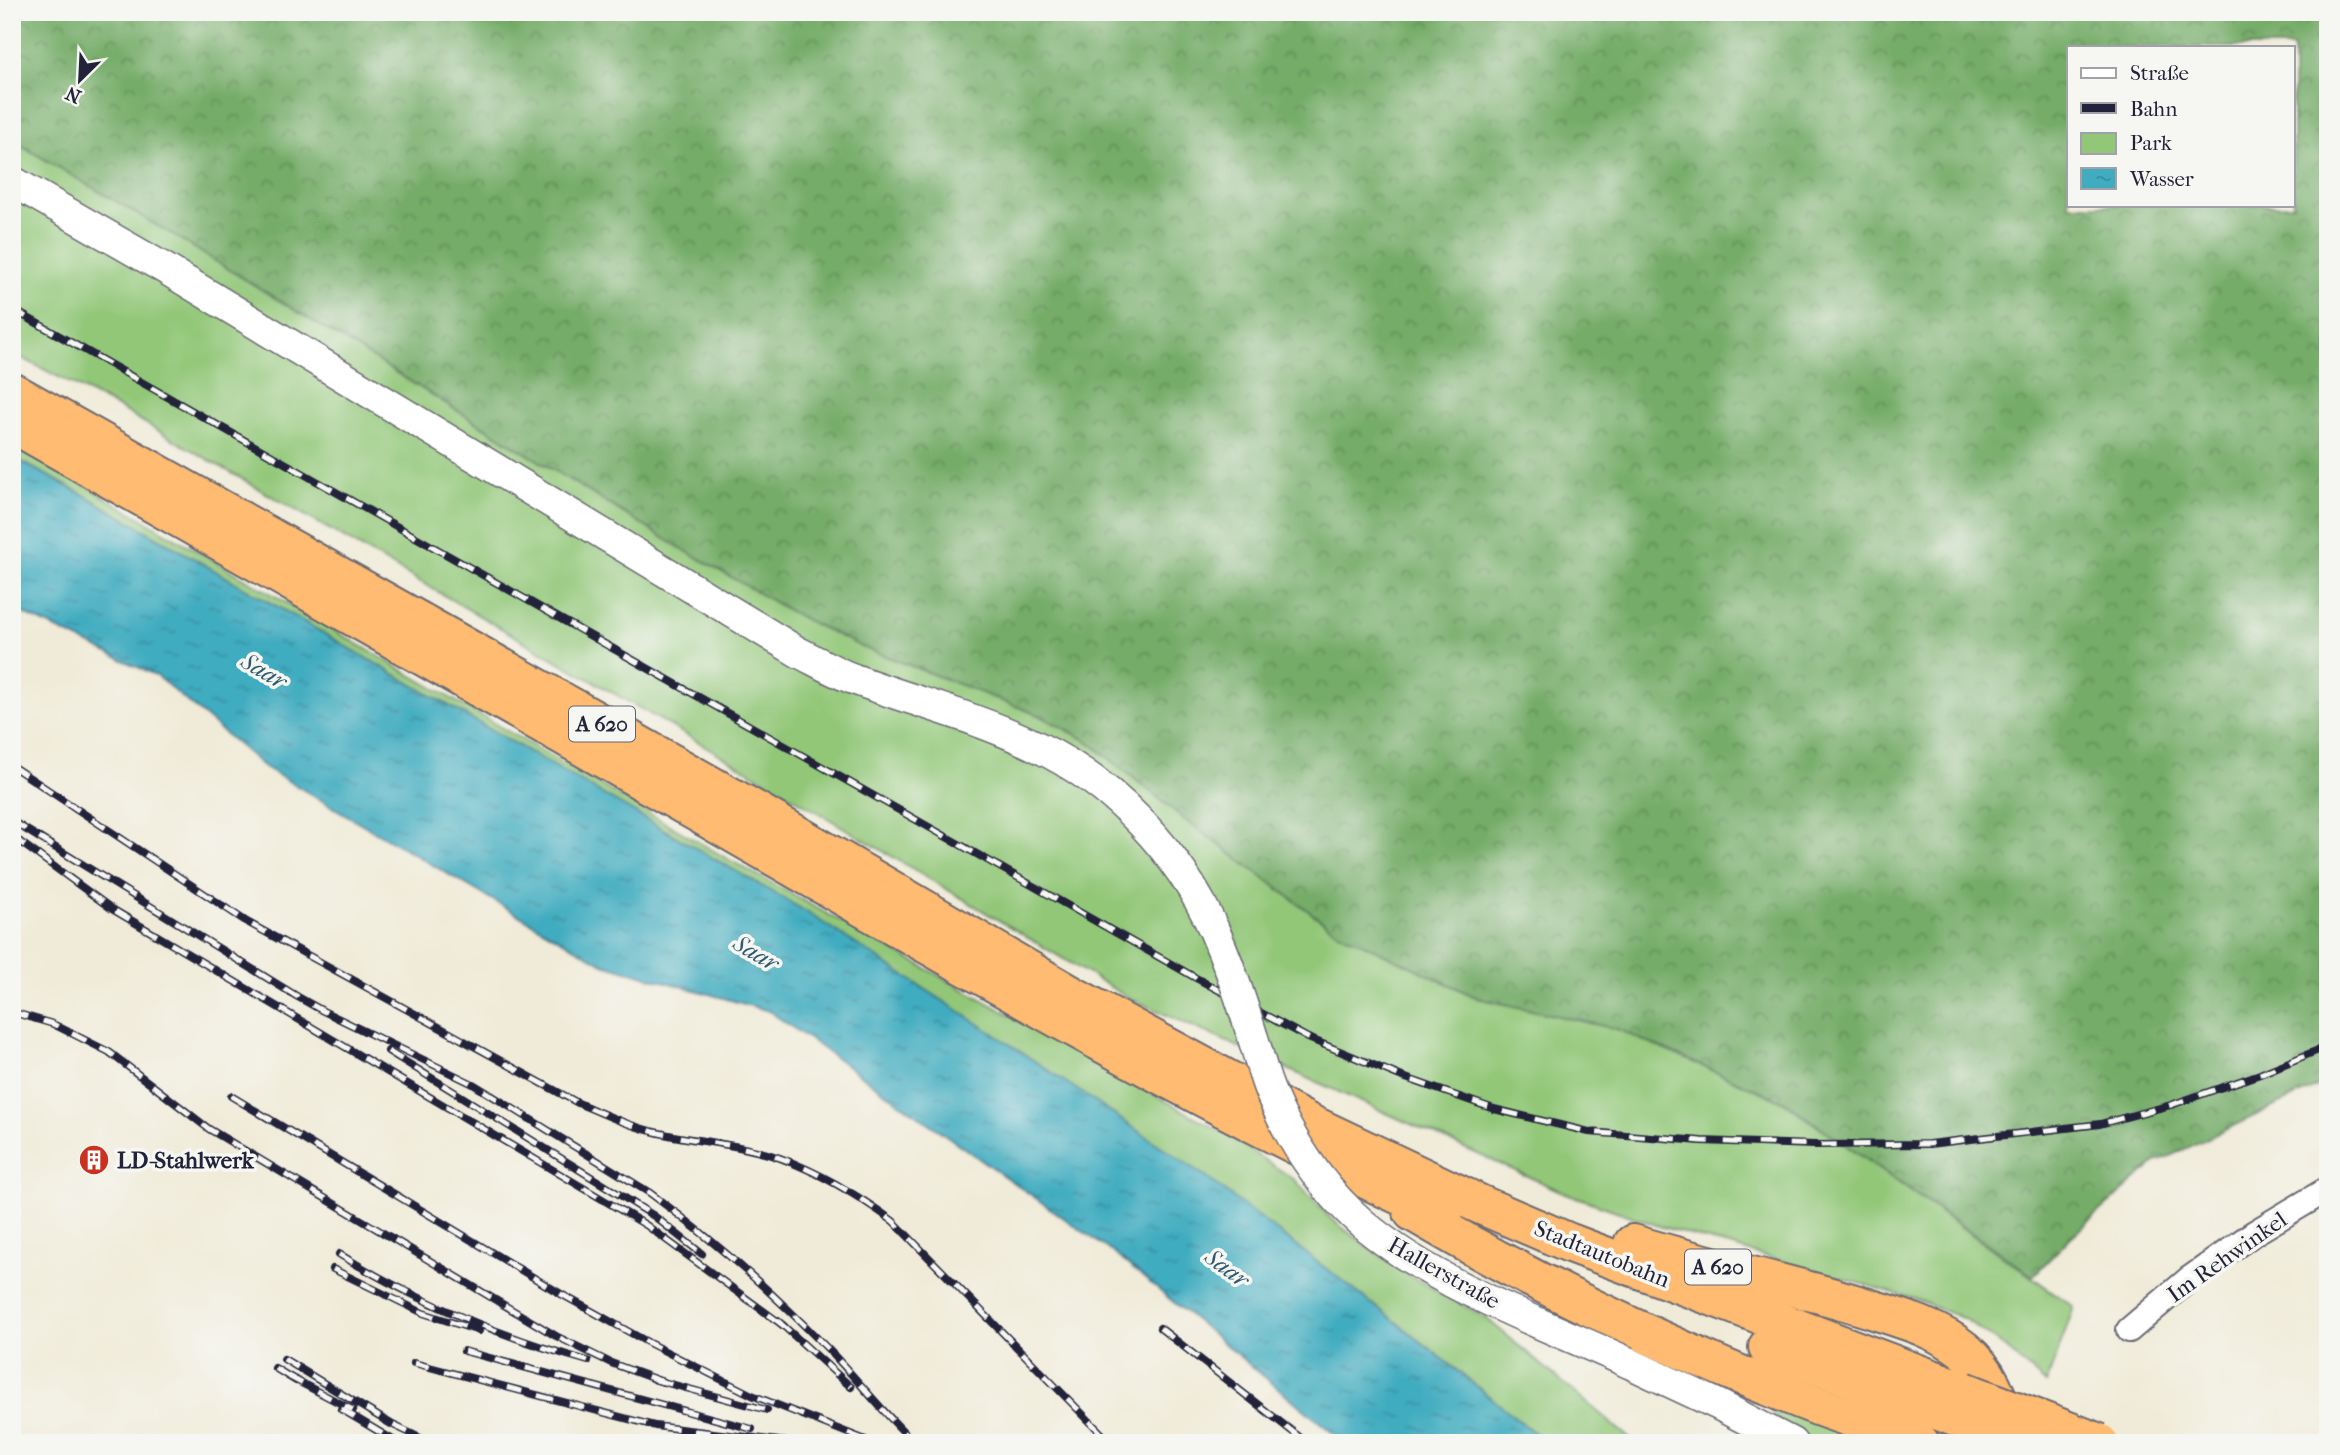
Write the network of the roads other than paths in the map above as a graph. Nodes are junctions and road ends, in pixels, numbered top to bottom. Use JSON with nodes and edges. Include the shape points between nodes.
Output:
{"nodes":[{"id":1,"x":12,"y":181,"type":"edge"},
{"id":2,"x":12,"y":392,"type":"edge"},
{"id":3,"x":12,"y":423,"type":"edge"},
{"id":4,"x":1184,"y":1071,"type":"junction"},
{"id":5,"x":1356,"y":1161,"type":"junction"},
{"id":6,"x":2328,"y":1189,"type":"edge"},
{"id":7,"x":2129,"y":1330,"type":"dead end"},
{"id":8,"x":1959,"y":1404,"type":"junction"},
{"id":9,"x":1792,"y":1443,"type":"edge"},
{"id":10,"x":1920,"y":1443,"type":"edge"},
{"id":11,"x":2005,"y":1443,"type":"edge"},
{"id":12,"x":2024,"y":1443,"type":"edge"},
{"id":13,"x":2099,"y":1443,"type":"edge"}],
"edges":[{"from":1,"to":9,"type":"street","name":"Hallerstraße","bridge":true,"via":[[164,268],[798,652],[849,677],[1038,746],[1079,770],[1153,835],[1194,890],[1228,963],[1271,1095],[1322,1181],[1352,1214],[1398,1251],[1470,1291]]},
{"from":2,"to":4,"type":"highway","number":"A 620","via":[[744,804],[1071,995]]},
{"from":3,"to":4,"type":"highway","number":"A 620","via":[[1057,1019]]},
{"from":4,"to":5,"type":"highway","number":"A 620"},
{"from":4,"to":5,"type":"highway","name":"Stadtautobahn","number":"A 620","via":[[1308,1123]]},
{"from":5,"to":8,"type":"highway","name":"Stadtautobahn","number":"A 620","via":[[1570,1243]]},
{"from":5,"to":10,"type":"highway","via":[[1460,1240],[1623,1324]]},
{"from":5,"to":11,"type":"highway","number":"A 620","via":[[1447,1176],[1635,1245],[1912,1322],[1965,1351],[1981,1368],[2003,1413]]},
{"from":6,"to":7,"type":"street","name":"Im Rehwinkel","via":[[2253,1233]]},
{"from":8,"to":12,"type":"highway","number":"A 620","bridge":true},
{"from":8,"to":13,"type":"highway","name":"Stadtautobahn","number":"A 620","bridge":true}]}
